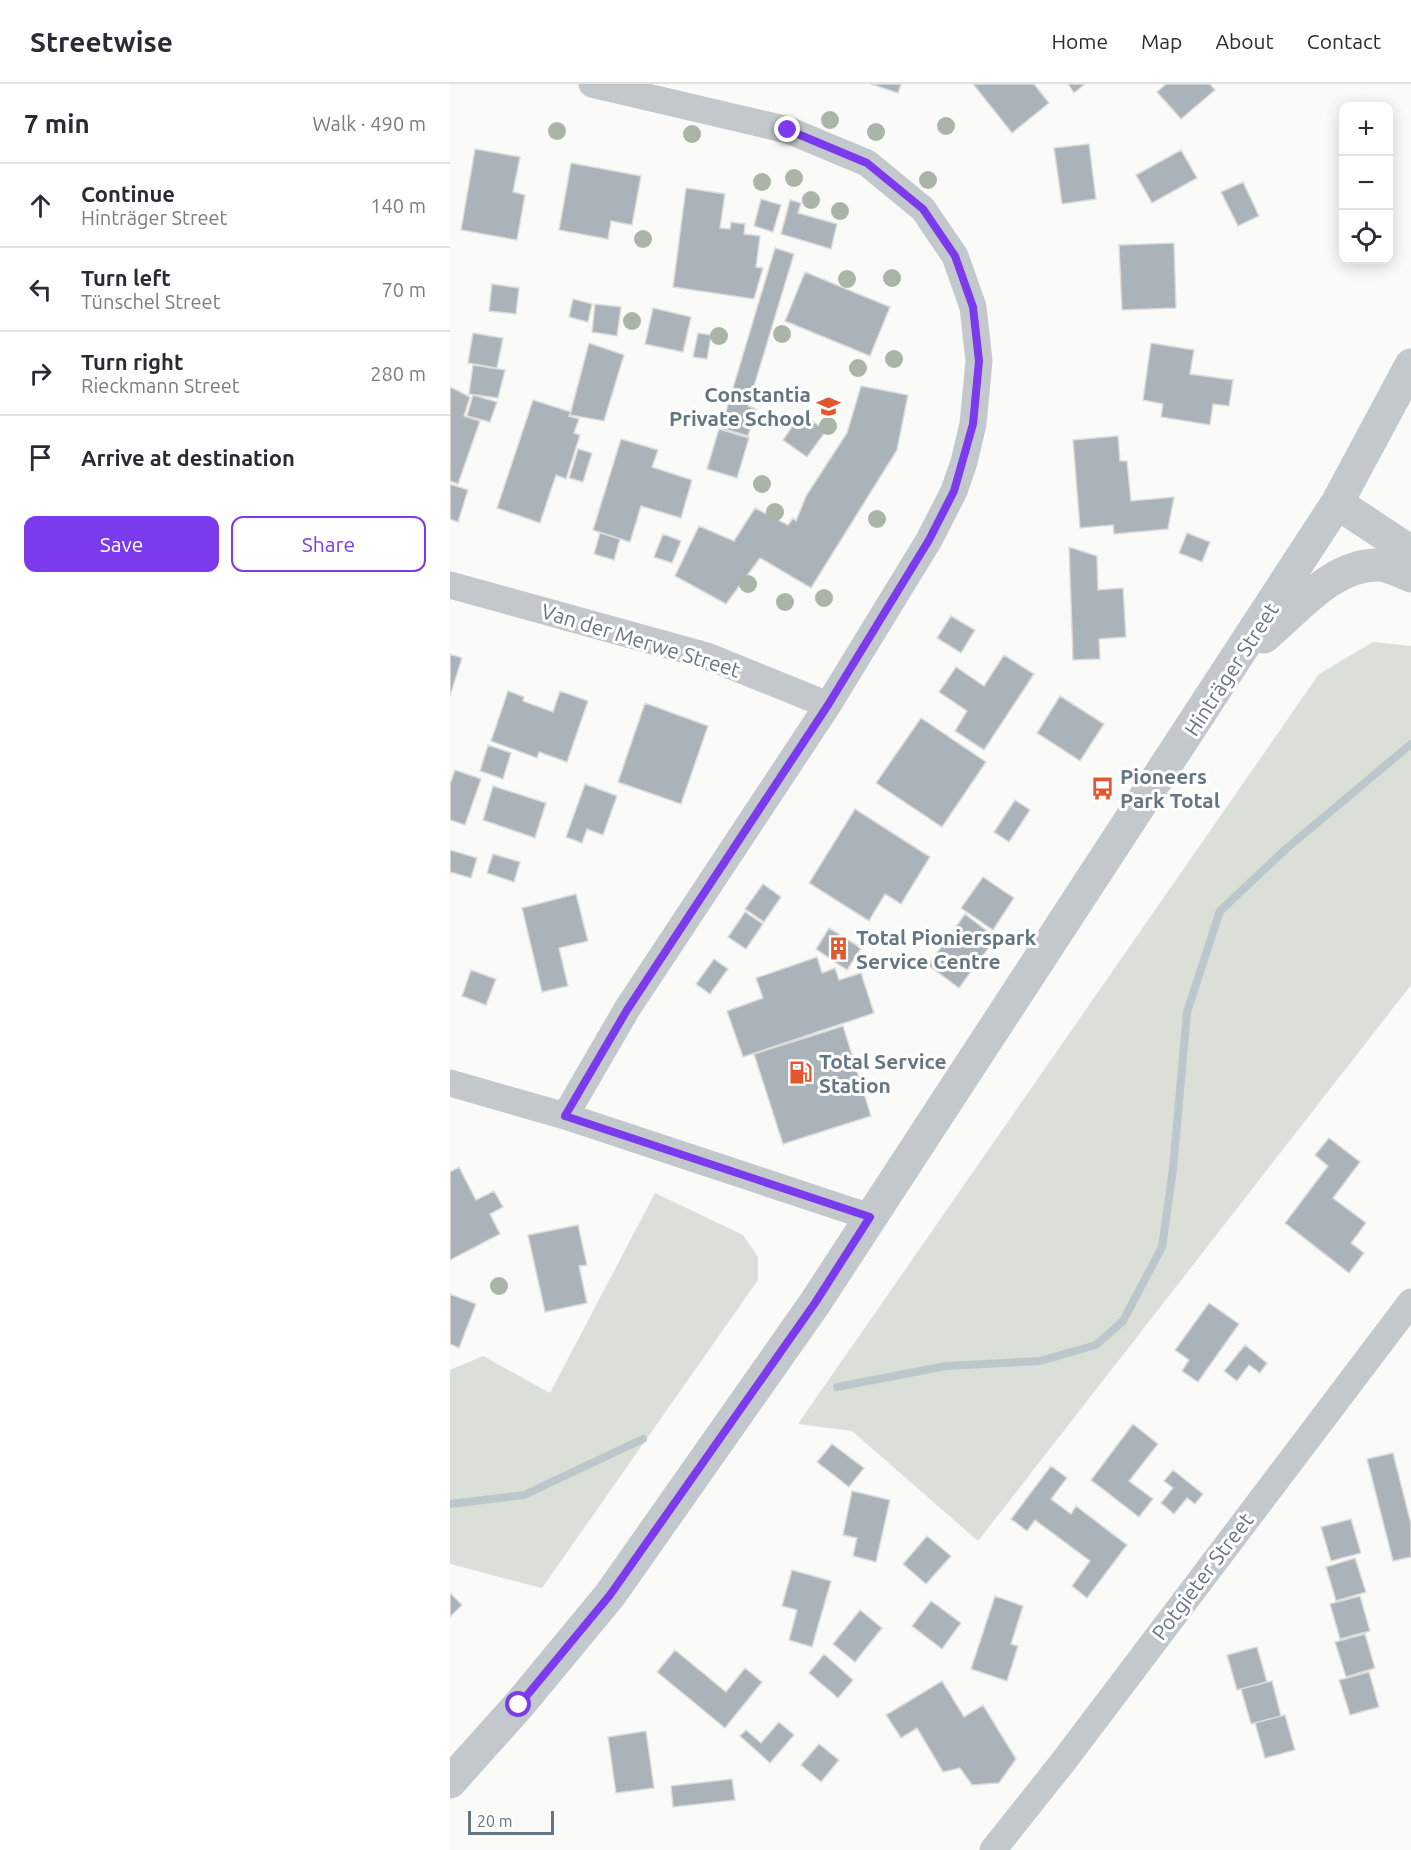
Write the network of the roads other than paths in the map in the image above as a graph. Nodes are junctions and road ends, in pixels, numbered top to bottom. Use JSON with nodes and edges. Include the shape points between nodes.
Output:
{"nodes":[{"id":1,"x":592,"y":84,"type":"edge"},
{"id":2,"x":1411,"y":365,"type":"edge"},
{"id":3,"x":1337,"y":503,"type":"junction"},
{"id":4,"x":1411,"y":552,"type":"edge"},
{"id":5,"x":1411,"y":576,"type":"edge"},
{"id":6,"x":450,"y":585,"type":"edge"},
{"id":7,"x":1239,"y":657,"type":"junction"},
{"id":8,"x":828,"y":705,"type":"junction"},
{"id":9,"x":450,"y":1083,"type":"edge"},
{"id":10,"x":565,"y":1116,"type":"junction"},
{"id":11,"x":870,"y":1217,"type":"junction"},
{"id":12,"x":1411,"y":1302,"type":"edge"},
{"id":13,"x":450,"y":1782,"type":"edge"},
{"id":14,"x":993,"y":1850,"type":"edge"}],
"edges":[{"from":1,"to":8,"type":"street","via":[[788,130],[867,163],[923,209],[955,256],[973,307],[979,361],[973,424],[964,462],[929,540]]},
{"from":2,"to":3,"type":"street","name":"Hinträger Street"},
{"from":3,"to":4,"type":"street"},
{"from":3,"to":7,"type":"street","name":"Hinträger Street"},
{"from":5,"to":7,"type":"street","via":[[1381,565],[1337,577]]},
{"from":6,"to":8,"type":"street","name":"Van der Merwe Street","via":[[707,656]]},
{"from":7,"to":11,"type":"street","name":"Hinträger Street"},
{"from":8,"to":10,"type":"street","via":[[627,1010]]},
{"from":9,"to":10,"type":"street"},
{"from":10,"to":11,"type":"street"},
{"from":11,"to":13,"type":"street","name":"Hinträger Street","via":[[815,1303],[610,1595]]},
{"from":12,"to":14,"type":"street","name":"Potgieter Street"}]}
